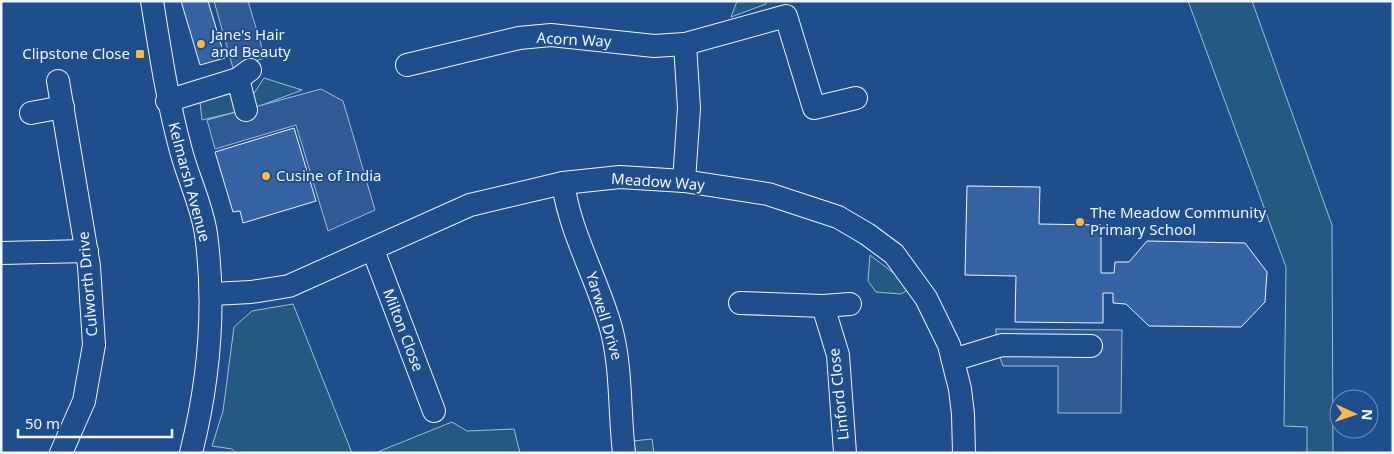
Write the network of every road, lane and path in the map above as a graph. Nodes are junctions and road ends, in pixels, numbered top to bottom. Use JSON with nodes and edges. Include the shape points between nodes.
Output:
{"nodes":[{"id":1,"x":152,"y":1,"type":"edge"},
{"id":2,"x":785,"y":9,"type":"edge"},
{"id":3,"x":685,"y":44,"type":"junction"},
{"id":4,"x":407,"y":65,"type":"dead end"},
{"id":5,"x":58,"y":81,"type":"dead end"},
{"id":6,"x":856,"y":98,"type":"dead end"},
{"id":7,"x":167,"y":101,"type":"junction"},
{"id":8,"x":62,"y":107,"type":"junction"},
{"id":9,"x":246,"y":110,"type":"dead end"},
{"id":10,"x":32,"y":113,"type":"dead end"},
{"id":11,"x":684,"y":181,"type":"junction"},
{"id":12,"x":562,"y":183,"type":"junction"},
{"id":13,"x":373,"y":250,"type":"junction"},
{"id":14,"x":87,"y":251,"type":"junction"},
{"id":15,"x":1,"y":253,"type":"edge"},
{"id":16,"x":212,"y":294,"type":"junction"},
{"id":17,"x":740,"y":303,"type":"dead end"},
{"id":18,"x":850,"y":304,"type":"dead end"},
{"id":19,"x":823,"y":306,"type":"junction"},
{"id":20,"x":1091,"y":346,"type":"dead end"},
{"id":21,"x":953,"y":360,"type":"junction"},
{"id":22,"x":434,"y":411,"type":"dead end"},
{"id":23,"x":61,"y":453,"type":"edge"},
{"id":24,"x":191,"y":453,"type":"edge"},
{"id":25,"x":624,"y":453,"type":"edge"},
{"id":26,"x":844,"y":453,"type":"edge"},
{"id":27,"x":964,"y":453,"type":"edge"}],
"edges":[{"from":1,"to":7,"type":"street","name":"Kelmarsh Avenue"},
{"from":2,"to":3,"type":"street","name":"Acorn Way"},
{"from":2,"to":6,"type":"street","name":"Acorn Way","via":[[814,108]]},
{"from":3,"to":4,"type":"street","name":"Acorn Way","via":[[654,46],[551,36],[518,38]]},
{"from":3,"to":11,"type":"street","via":[[689,108]]},
{"from":5,"to":8,"type":"street","name":"Culworth Drive"},
{"from":7,"to":9,"type":"street","via":[[244,75]]},
{"from":7,"to":16,"type":"street","name":"Kelmarsh Avenue","via":[[206,232]]},
{"from":8,"to":10,"type":"street"},
{"from":8,"to":14,"type":"street","name":"Culworth Drive"},
{"from":11,"to":12,"type":"street","name":"Meadow Way","via":[[620,178]]},
{"from":11,"to":21,"type":"street","name":"Meadow Way","via":[[768,194],[838,218],[867,234],[894,254],[926,298]]},
{"from":12,"to":13,"type":"street","name":"Meadow Way","via":[[470,205]]},
{"from":12,"to":25,"type":"street","name":"Yarwell Drive","via":[[566,206],[610,327],[619,369]]},
{"from":13,"to":16,"type":"street","name":"Meadow Way","via":[[289,286]]},
{"from":13,"to":22,"type":"street","name":"Milton Close"},
{"from":14,"to":15,"type":"street"},
{"from":14,"to":23,"type":"street","name":"Culworth Drive","via":[[94,345],[84,402]]},
{"from":16,"to":24,"type":"street","name":"Kelmarsh Avenue","via":[[202,410]]},
{"from":17,"to":19,"type":"street"},
{"from":18,"to":19,"type":"street"},
{"from":19,"to":26,"type":"street","name":"Linford Close","via":[[838,355]]},
{"from":20,"to":21,"type":"street","via":[[1002,345]]},
{"from":21,"to":27,"type":"street","name":"Meadow Way","via":[[964,414]]}]}
